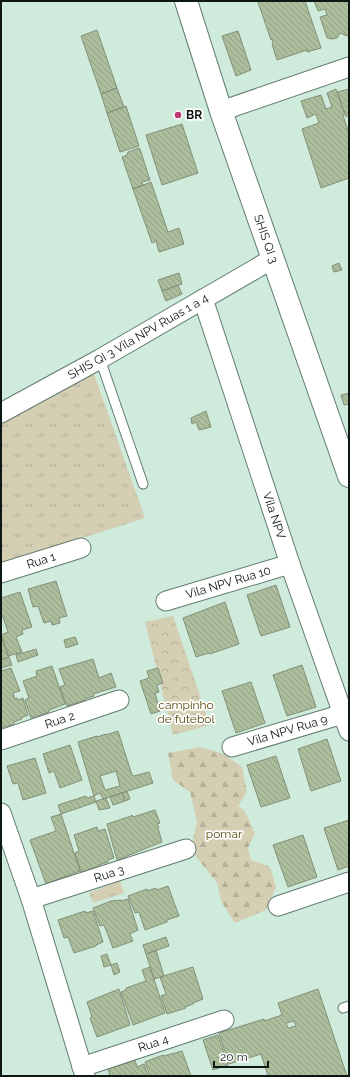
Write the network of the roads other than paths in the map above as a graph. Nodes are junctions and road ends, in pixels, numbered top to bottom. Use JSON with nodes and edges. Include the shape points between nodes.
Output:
{"nodes":[{"id":1,"x":186,"y":1,"type":"edge"},
{"id":2,"x":349,"y":67,"type":"edge"},
{"id":3,"x":221,"y":111,"type":"junction"},
{"id":4,"x":273,"y":258,"type":"junction"},
{"id":5,"x":203,"y":299,"type":"junction"},
{"id":6,"x":100,"y":359,"type":"junction"},
{"id":7,"x":1,"y":413,"type":"edge"},
{"id":8,"x":349,"y":476,"type":"edge"},
{"id":9,"x":143,"y":484,"type":"dead end"},
{"id":10,"x":81,"y":548,"type":"dead end"},
{"id":11,"x":290,"y":564,"type":"junction"},
{"id":12,"x":1,"y":573,"type":"edge"},
{"id":13,"x":166,"y":601,"type":"dead end"},
{"id":14,"x":119,"y":700,"type":"dead end"},
{"id":15,"x":346,"y":722,"type":"edge"},
{"id":16,"x":1,"y":740,"type":"edge"},
{"id":17,"x":232,"y":747,"type":"dead end"},
{"id":18,"x":1,"y":813,"type":"edge"},
{"id":19,"x":186,"y":849,"type":"dead end"},
{"id":20,"x":349,"y":882,"type":"edge"},
{"id":21,"x":31,"y":899,"type":"junction"},
{"id":22,"x":278,"y":906,"type":"dead end"},
{"id":23,"x":224,"y":1020,"type":"dead end"},
{"id":24,"x":84,"y":1071,"type":"edge"}],
"edges":[{"from":1,"to":3,"type":"street","name":"SHIS QI 3"},
{"from":2,"to":3,"type":"street"},
{"from":3,"to":4,"type":"street","name":"SHIS QI 3"},
{"from":4,"to":5,"type":"street","name":"SHIS QI 3 Vila NPV Ruas 1 a 4"},
{"from":4,"to":8,"type":"street","name":"SHIS QI 3"},
{"from":5,"to":6,"type":"street","name":"SHIS QI 3 Vila NPV Ruas 1 a 4"},
{"from":5,"to":11,"type":"street","name":"Vila NPV"},
{"from":6,"to":7,"type":"street","name":"SHIS QI 3 Vila NPV Ruas 1 a 4"},
{"from":6,"to":9,"type":"lane"},
{"from":10,"to":12,"type":"street","name":"Rua 1"},
{"from":11,"to":13,"type":"street","name":"Vila NPV Rua 10"},
{"from":11,"to":15,"type":"street","name":"Vila NPV"},
{"from":14,"to":16,"type":"street","name":"Rua 2"},
{"from":15,"to":17,"type":"street","name":"Vila NPV Rua 9"},
{"from":18,"to":21,"type":"street"},
{"from":19,"to":21,"type":"street","name":"Rua 3"},
{"from":20,"to":22,"type":"street"},
{"from":21,"to":24,"type":"street"},
{"from":23,"to":24,"type":"street","name":"Rua 4"}]}
